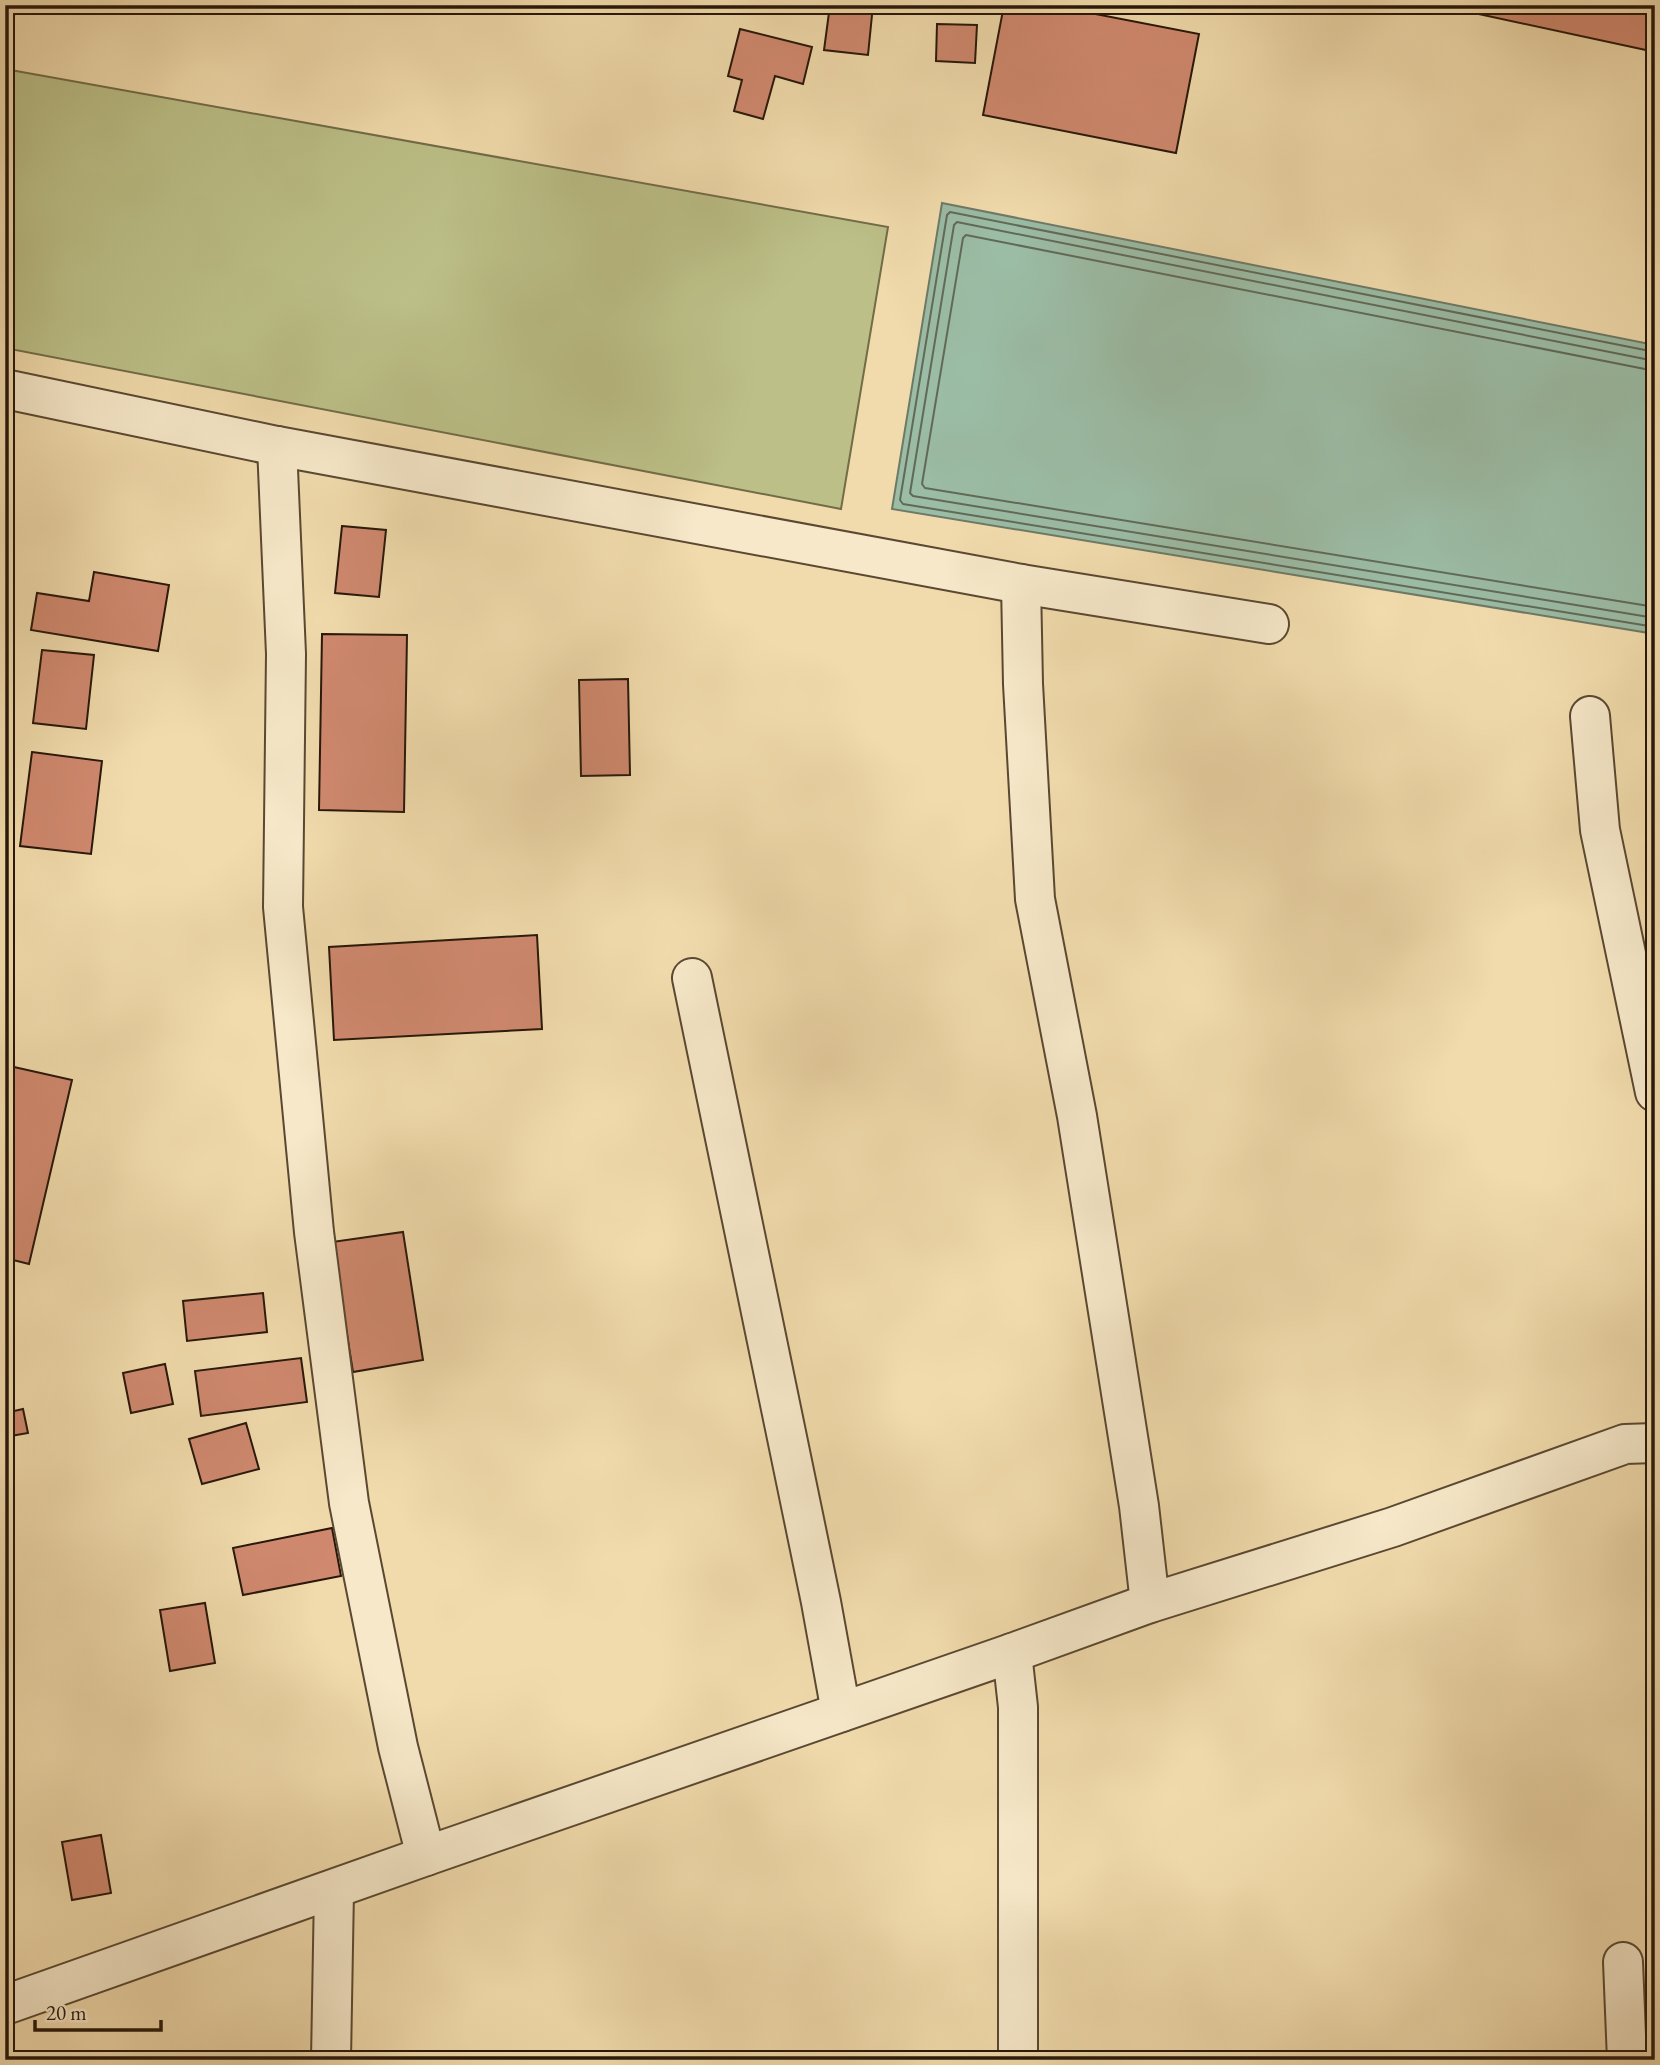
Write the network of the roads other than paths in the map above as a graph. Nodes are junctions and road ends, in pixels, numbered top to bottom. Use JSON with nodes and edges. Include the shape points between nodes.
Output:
{"nodes":[{"id":1,"x":5,"y":389,"type":"edge"},
{"id":2,"x":276,"y":446,"type":"junction"},
{"id":3,"x":1021,"y":584,"type":"junction"},
{"id":4,"x":1269,"y":624,"type":"dead end"},
{"id":5,"x":1590,"y":716,"type":"dead end"},
{"id":6,"x":692,"y":978,"type":"dead end"},
{"id":7,"x":1655,"y":1092,"type":"edge"},
{"id":8,"x":1655,"y":1443,"type":"edge"},
{"id":9,"x":1150,"y":1603,"type":"junction"},
{"id":10,"x":1012,"y":1653,"type":"junction"},
{"id":11,"x":841,"y":1712,"type":"junction"},
{"id":12,"x":426,"y":1856,"type":"junction"},
{"id":13,"x":334,"y":1890,"type":"junction"},
{"id":14,"x":1623,"y":1962,"type":"dead end"},
{"id":15,"x":5,"y":2005,"type":"edge"},
{"id":16,"x":331,"y":2060,"type":"edge"},
{"id":17,"x":1018,"y":2060,"type":"edge"},
{"id":18,"x":1627,"y":2060,"type":"edge"}],
"edges":[{"from":1,"to":2,"type":"street"},
{"from":2,"to":3,"type":"street"},
{"from":2,"to":12,"type":"street","via":[[286,654],[284,906],[314,1232],[349,1503],[398,1747]]},
{"from":3,"to":4,"type":"street"},
{"from":3,"to":9,"type":"street","via":[[1035,899],[1081,1142]]},
{"from":5,"to":7,"type":"street","via":[[1600,830]]},
{"from":6,"to":11,"type":"street"},
{"from":8,"to":9,"type":"street","via":[[1626,1444],[1393,1527]]},
{"from":9,"to":10,"type":"street"},
{"from":10,"to":11,"type":"street"},
{"from":10,"to":17,"type":"street","via":[[1018,1707]]},
{"from":11,"to":12,"type":"street"},
{"from":12,"to":13,"type":"street"},
{"from":13,"to":15,"type":"street"},
{"from":13,"to":16,"type":"street"},
{"from":14,"to":18,"type":"street"}]}
